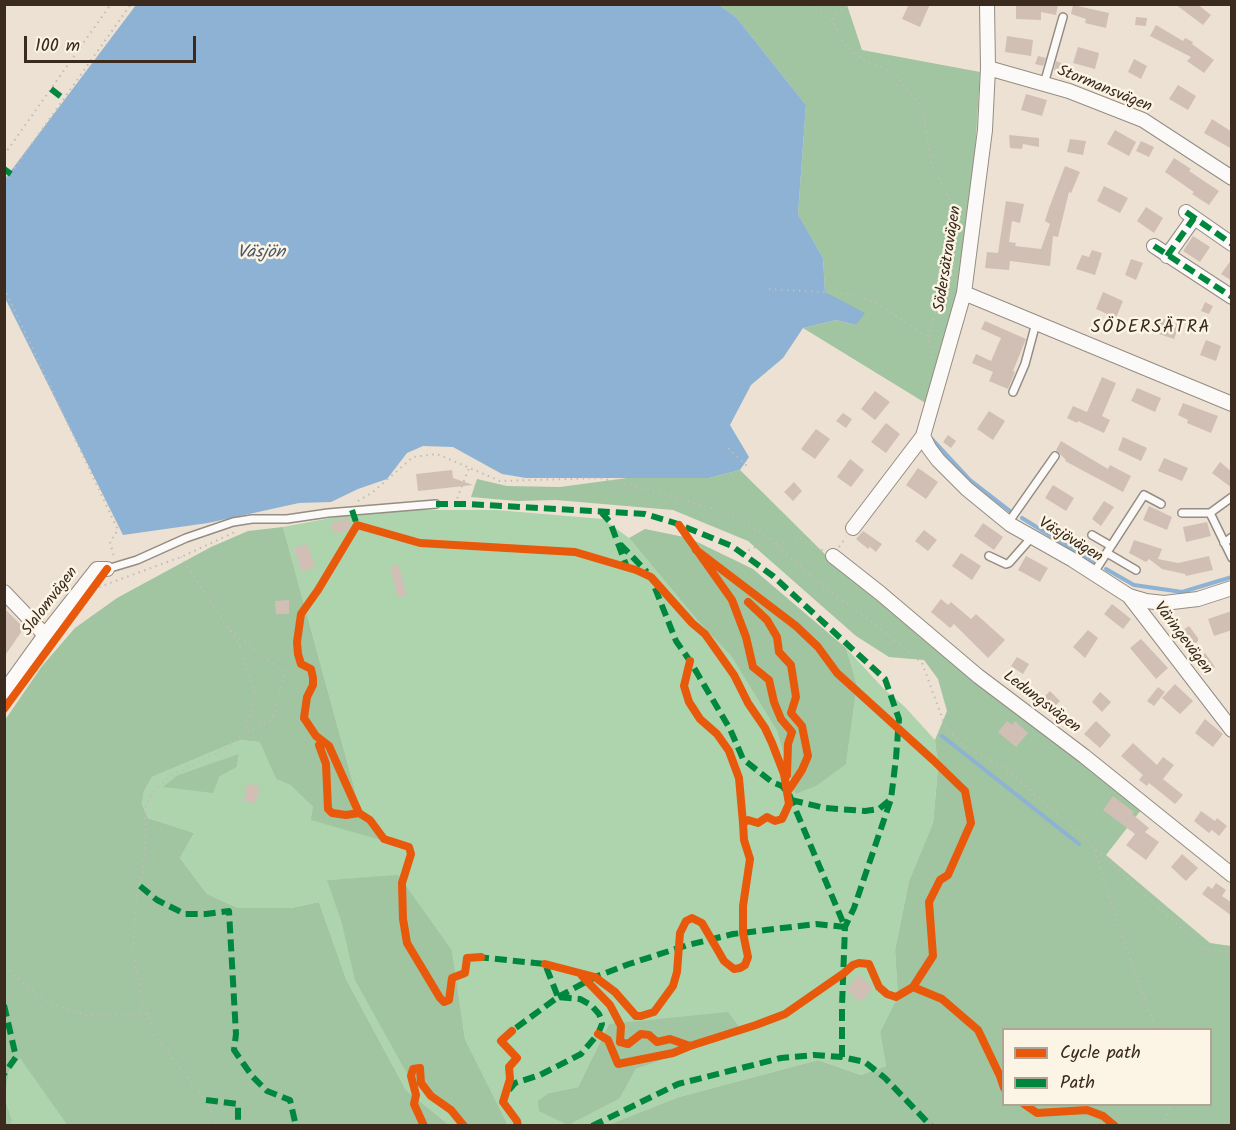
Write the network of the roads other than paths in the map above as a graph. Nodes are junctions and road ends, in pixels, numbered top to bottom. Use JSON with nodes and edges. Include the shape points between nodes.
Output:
{"nodes":[{"id":1,"x":987,"y":4,"type":"edge"},
{"id":2,"x":1063,"y":17,"type":"dead end"},
{"id":3,"x":988,"y":68,"type":"junction"},
{"id":4,"x":1044,"y":84,"type":"junction"},
{"id":5,"x":1232,"y":178,"type":"edge"},
{"id":6,"x":1232,"y":244,"type":"edge"},
{"id":7,"x":1154,"y":246,"type":"dead end"},
{"id":8,"x":1167,"y":256,"type":"junction"},
{"id":9,"x":964,"y":293,"type":"junction"},
{"id":10,"x":1232,"y":297,"type":"edge"},
{"id":11,"x":1036,"y":323,"type":"junction"},
{"id":12,"x":1013,"y":392,"type":"dead end"},
{"id":13,"x":1232,"y":404,"type":"edge"},
{"id":14,"x":923,"y":436,"type":"junction"},
{"id":15,"x":1055,"y":456,"type":"dead end"},
{"id":16,"x":1232,"y":497,"type":"edge"},
{"id":17,"x":436,"y":504,"type":"dead end"},
{"id":18,"x":1161,"y":504,"type":"dead end"},
{"id":19,"x":1182,"y":513,"type":"dead end"},
{"id":20,"x":1210,"y":513,"type":"junction"},
{"id":21,"x":1008,"y":523,"type":"junction"},
{"id":22,"x":853,"y":528,"type":"road end"},
{"id":23,"x":1092,"y":535,"type":"dead end"},
{"id":24,"x":1032,"y":537,"type":"junction"},
{"id":25,"x":1232,"y":537,"type":"edge"},
{"id":26,"x":1224,"y":543,"type":"junction"},
{"id":27,"x":1111,"y":546,"type":"junction"},
{"id":28,"x":1107,"y":553,"type":"junction"},
{"id":29,"x":833,"y":556,"type":"road end"},
{"id":30,"x":989,"y":556,"type":"dead end"},
{"id":31,"x":1232,"y":558,"type":"edge"},
{"id":32,"x":107,"y":569,"type":"joint"},
{"id":33,"x":1136,"y":570,"type":"dead end"},
{"id":34,"x":1093,"y":574,"type":"junction"},
{"id":35,"x":1232,"y":588,"type":"edge"},
{"id":36,"x":4,"y":592,"type":"edge"},
{"id":37,"x":1129,"y":596,"type":"junction"},
{"id":38,"x":45,"y":635,"type":"junction"},
{"id":39,"x":4,"y":692,"type":"edge"},
{"id":40,"x":1232,"y":730,"type":"edge"},
{"id":41,"x":1232,"y":874,"type":"edge"}],
"edges":[{"from":1,"to":3,"type":"street","name":"Södersätravägen"},
{"from":2,"to":4,"type":"lane"},
{"from":3,"to":4,"type":"street","name":"Stormansvägen"},
{"from":3,"to":9,"type":"street","name":"Södersätravägen","via":[[985,130]]},
{"from":4,"to":5,"type":"street","name":"Stormansvägen","via":[[1143,120]]},
{"from":6,"to":8,"type":"street","via":[[1190,215]]},
{"from":7,"to":8,"type":"street"},
{"from":8,"to":10,"type":"street"},
{"from":9,"to":11,"type":"street"},
{"from":9,"to":14,"type":"street","name":"Södersätravägen"},
{"from":11,"to":12,"type":"lane"},
{"from":11,"to":13,"type":"street"},
{"from":14,"to":21,"type":"street","name":"Väsjövägen","via":[[938,460]]},
{"from":14,"to":22,"type":"street","name":"Södersätravägen"},
{"from":15,"to":21,"type":"lane"},
{"from":16,"to":20,"type":"lane"},
{"from":17,"to":32,"type":"lane","via":[[233,522]]},
{"from":18,"to":27,"type":"lane","via":[[1144,495]]},
{"from":19,"to":20,"type":"lane"},
{"from":20,"to":26,"type":"lane"},
{"from":21,"to":24,"type":"street","name":"Väsjövägen"},
{"from":23,"to":27,"type":"lane"},
{"from":24,"to":30,"type":"lane","via":[[1009,563]]},
{"from":24,"to":34,"type":"street","name":"Väsjövägen"},
{"from":25,"to":26,"type":"lane"},
{"from":26,"to":31,"type":"lane"},
{"from":27,"to":28,"type":"lane"},
{"from":28,"to":33,"type":"lane"},
{"from":28,"to":34,"type":"lane"},
{"from":29,"to":41,"type":"street","name":"Ledungsvägen","via":[[978,676]]},
{"from":32,"to":38,"type":"street","name":"Slalomvägen","via":[[97,569]]},
{"from":34,"to":37,"type":"street","name":"Väsjövägen"},
{"from":35,"to":37,"type":"street","name":"Väsjövägen","via":[[1198,599],[1164,603]]},
{"from":36,"to":38,"type":"street"},
{"from":37,"to":40,"type":"street","name":"Väringevägen"},
{"from":38,"to":39,"type":"street","name":"Slalomvägen"}]}
